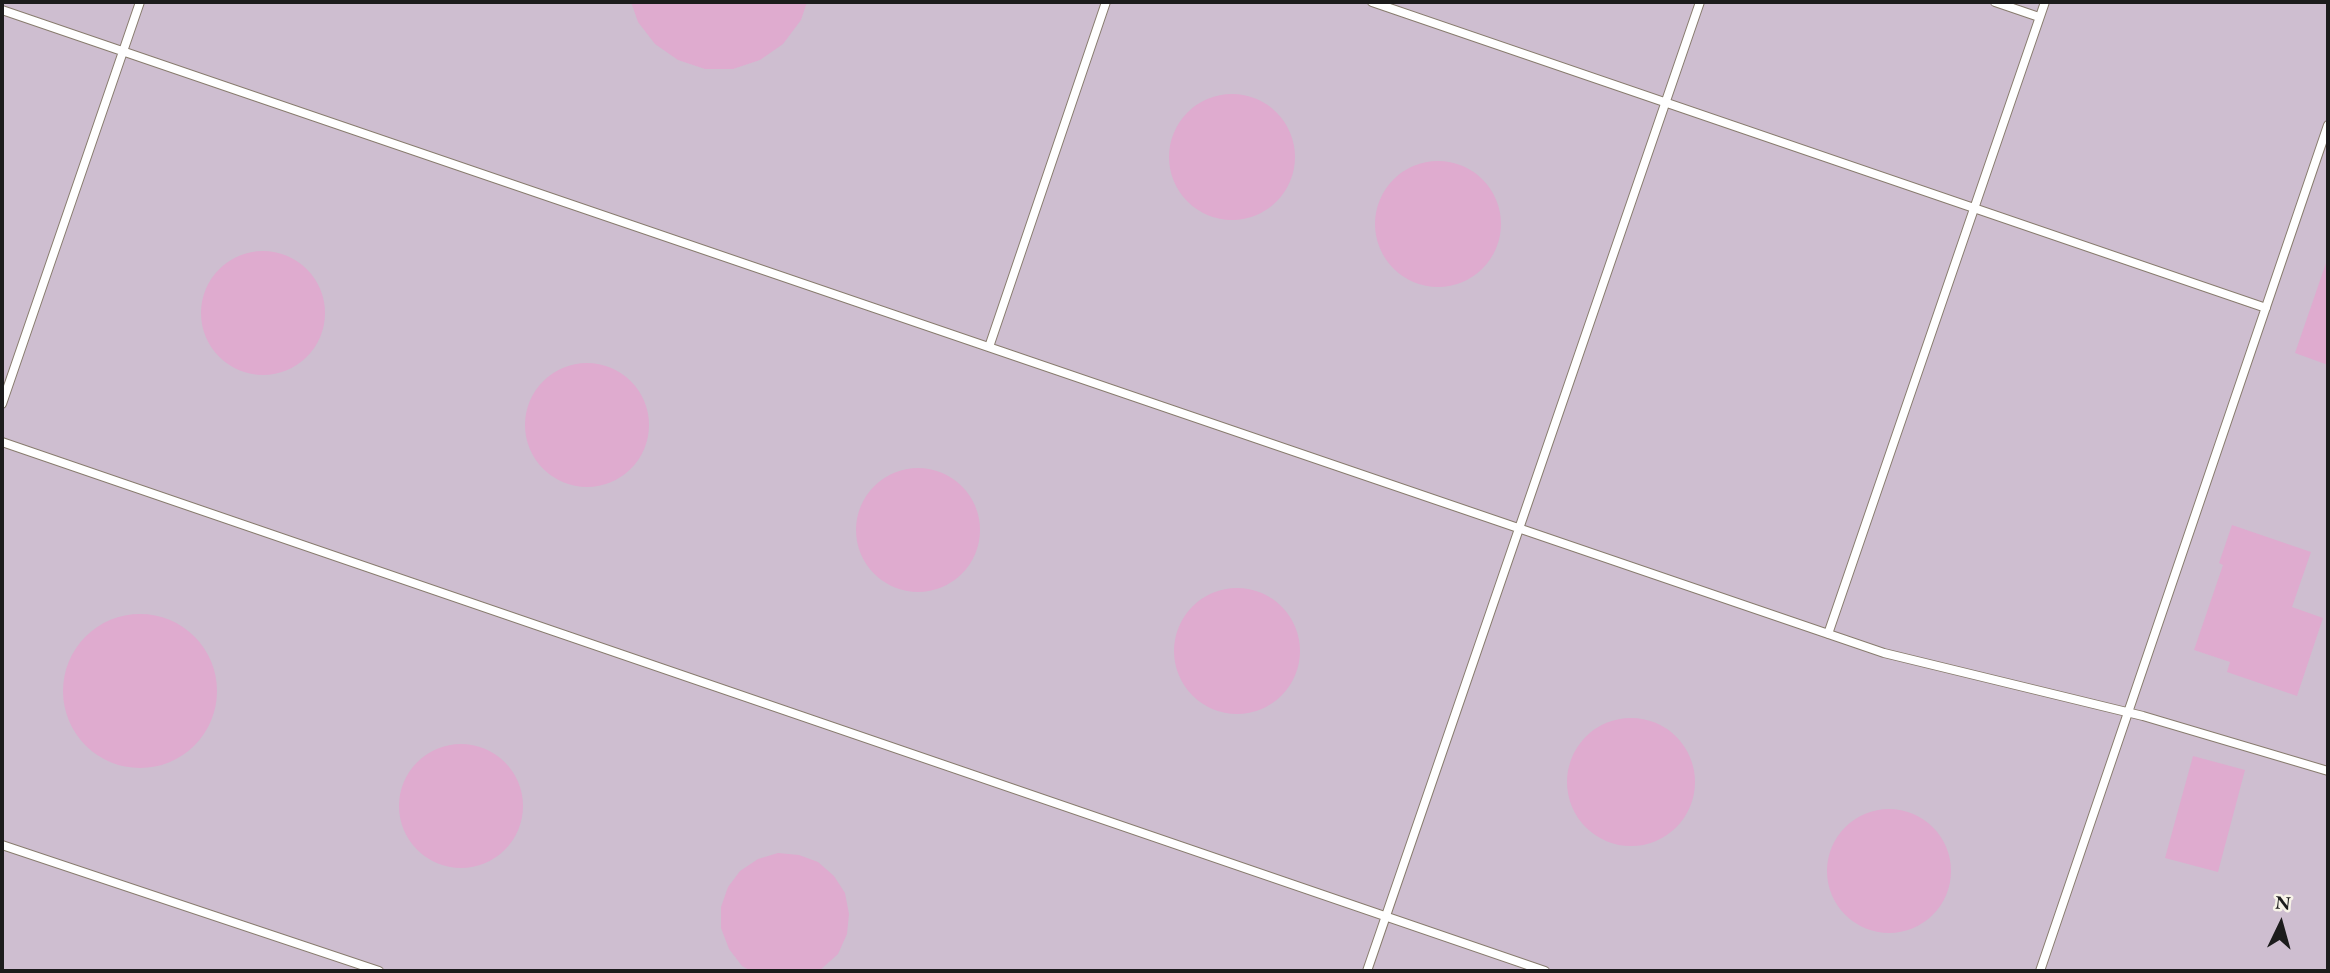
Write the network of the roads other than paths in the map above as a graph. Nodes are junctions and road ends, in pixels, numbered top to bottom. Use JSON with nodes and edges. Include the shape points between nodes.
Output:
{"nodes":[{"id":1,"x":140,"y":2,"type":"edge"},
{"id":2,"x":1106,"y":2,"type":"edge"},
{"id":3,"x":1372,"y":2,"type":"edge"},
{"id":4,"x":1700,"y":2,"type":"edge"},
{"id":5,"x":1995,"y":2,"type":"edge"},
{"id":6,"x":2045,"y":2,"type":"edge"},
{"id":7,"x":2,"y":10,"type":"edge"},
{"id":8,"x":2039,"y":17,"type":"junction"},
{"id":9,"x":123,"y":52,"type":"junction"},
{"id":10,"x":1665,"y":103,"type":"junction"},
{"id":11,"x":2328,"y":125,"type":"edge"},
{"id":12,"x":1974,"y":208,"type":"junction"},
{"id":13,"x":2266,"y":308,"type":"junction"},
{"id":14,"x":989,"y":347,"type":"junction"},
{"id":15,"x":2,"y":404,"type":"edge"},
{"id":16,"x":2,"y":442,"type":"edge"},
{"id":17,"x":1519,"y":528,"type":"junction"},
{"id":18,"x":1828,"y":634,"type":"junction"},
{"id":19,"x":2128,"y":713,"type":"junction"},
{"id":20,"x":2328,"y":771,"type":"edge"},
{"id":21,"x":2,"y":845,"type":"edge"},
{"id":22,"x":1385,"y":916,"type":"junction"},
{"id":23,"x":379,"y":971,"type":"edge"},
{"id":24,"x":1367,"y":971,"type":"edge"},
{"id":25,"x":1545,"y":971,"type":"edge"},
{"id":26,"x":2040,"y":971,"type":"edge"}],
"edges":[{"from":1,"to":9,"type":"lane"},
{"from":2,"to":14,"type":"lane"},
{"from":3,"to":10,"type":"lane"},
{"from":4,"to":10,"type":"lane"},
{"from":5,"to":8,"type":"lane"},
{"from":6,"to":8,"type":"lane"},
{"from":7,"to":9,"type":"lane"},
{"from":8,"to":12,"type":"lane"},
{"from":9,"to":14,"type":"lane"},
{"from":9,"to":15,"type":"lane"},
{"from":10,"to":12,"type":"lane"},
{"from":10,"to":17,"type":"lane"},
{"from":11,"to":13,"type":"lane"},
{"from":12,"to":13,"type":"lane"},
{"from":12,"to":18,"type":"lane"},
{"from":13,"to":19,"type":"lane"},
{"from":14,"to":17,"type":"lane"},
{"from":16,"to":22,"type":"lane"},
{"from":17,"to":18,"type":"lane"},
{"from":17,"to":22,"type":"lane"},
{"from":18,"to":19,"type":"lane","via":[[1912,661]]},
{"from":19,"to":20,"type":"lane"},
{"from":19,"to":26,"type":"lane"},
{"from":21,"to":23,"type":"lane"},
{"from":22,"to":24,"type":"lane"},
{"from":22,"to":25,"type":"lane"}]}
